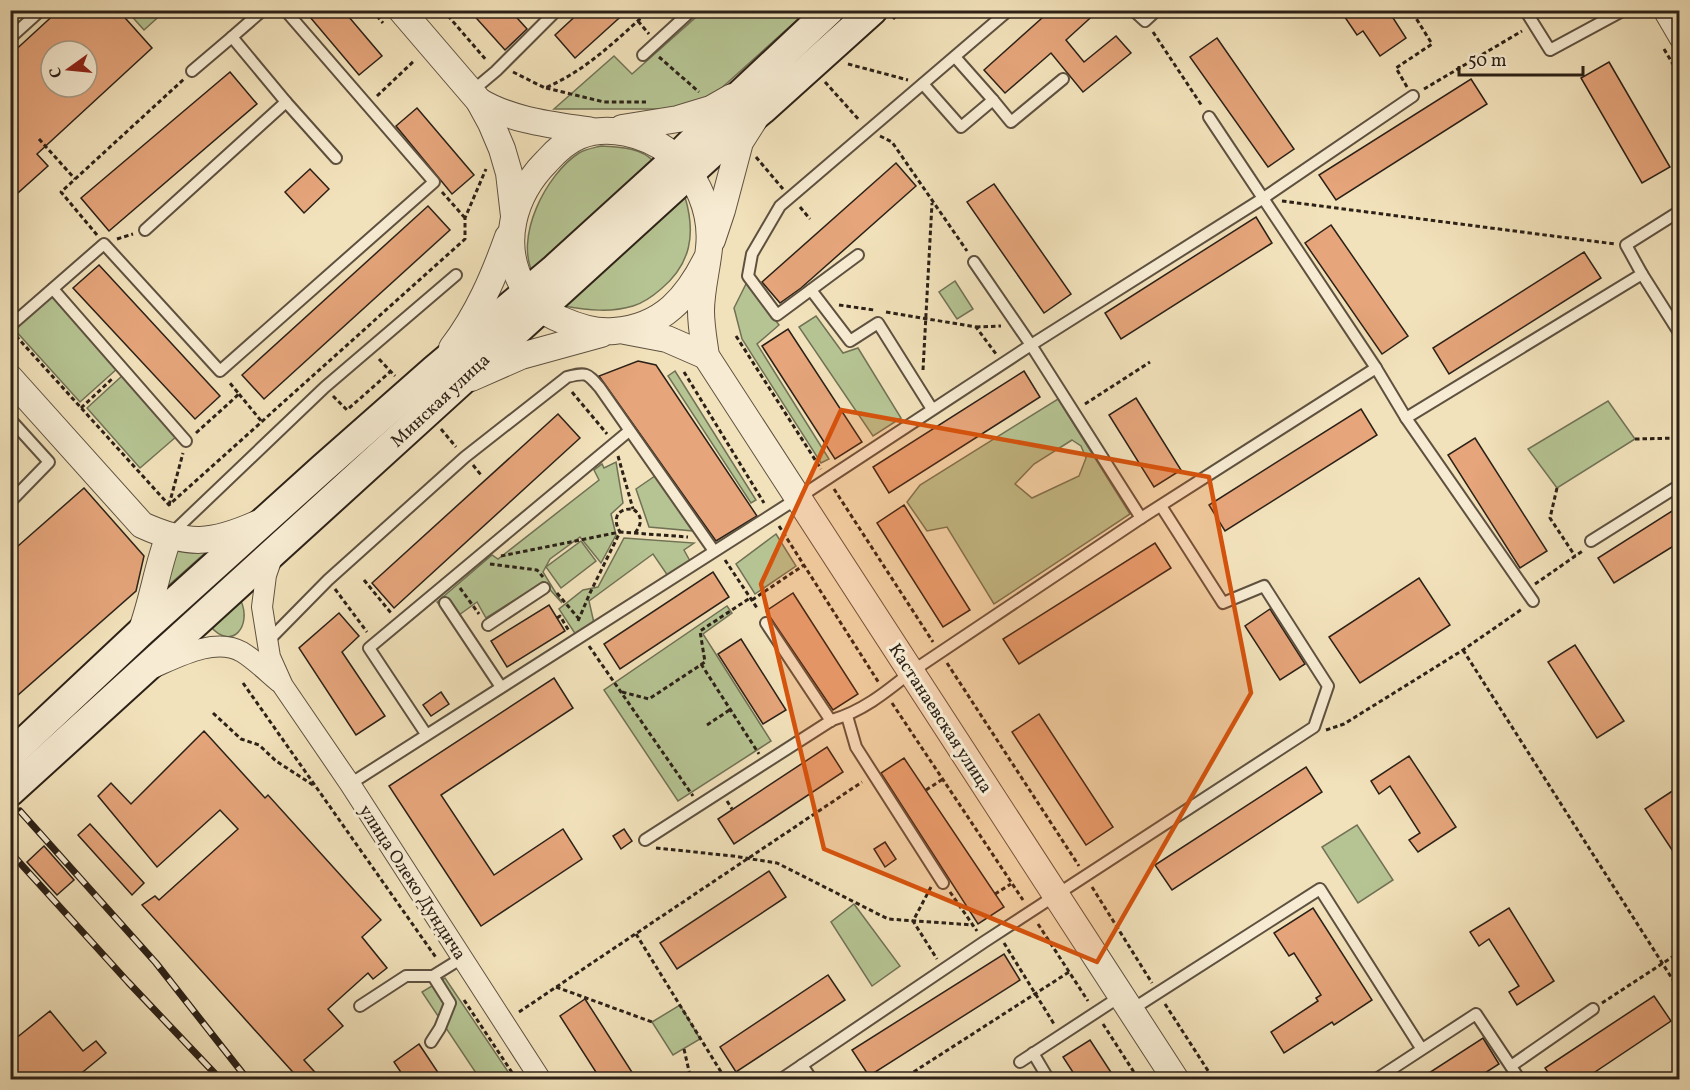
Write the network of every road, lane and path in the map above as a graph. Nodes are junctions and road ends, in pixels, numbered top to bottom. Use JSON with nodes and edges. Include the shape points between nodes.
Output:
{"nodes":[{"id":1,"x":41,"y":10,"type":"edge"},
{"id":2,"x":263,"y":10,"type":"edge"},
{"id":3,"x":285,"y":10,"type":"edge"},
{"id":4,"x":401,"y":10,"type":"edge"},
{"id":5,"x":443,"y":10,"type":"edge"},
{"id":6,"x":557,"y":10,"type":"edge"},
{"id":7,"x":650,"y":10,"type":"edge"},
{"id":8,"x":692,"y":10,"type":"edge"},
{"id":9,"x":830,"y":10,"type":"edge"},
{"id":10,"x":873,"y":10,"type":"edge"},
{"id":11,"x":1009,"y":10,"type":"edge"},
{"id":12,"x":1133,"y":10,"type":"edge"},
{"id":13,"x":1157,"y":10,"type":"edge"},
{"id":14,"x":1411,"y":10,"type":"edge"},
{"id":15,"x":1525,"y":10,"type":"edge"},
{"id":16,"x":1624,"y":10,"type":"edge"},
{"id":17,"x":1663,"y":10,"type":"edge"},
{"id":18,"x":638,"y":21,"type":"junction"},
{"id":19,"x":1145,"y":21,"type":"junction"},
{"id":20,"x":1533,"y":24,"type":"junction"},
{"id":21,"x":232,"y":37,"type":"junction"},
{"id":22,"x":10,"y":38,"type":"edge"},
{"id":23,"x":1680,"y":39,"type":"edge"},
{"id":24,"x":657,"y":43,"type":"junction"},
{"id":25,"x":643,"y":56,"type":"dead end"},
{"id":26,"x":955,"y":57,"type":"junction"},
{"id":27,"x":415,"y":60,"type":"dead end"},
{"id":28,"x":843,"y":63,"type":"dead end"},
{"id":29,"x":192,"y":71,"type":"joint"},
{"id":30,"x":496,"y":71,"type":"junction"},
{"id":31,"x":1064,"y":79,"type":"dead end"},
{"id":32,"x":823,"y":80,"type":"dead end"},
{"id":33,"x":924,"y":84,"type":"junction"},
{"id":34,"x":545,"y":88,"type":"junction"},
{"id":35,"x":475,"y":96,"type":"junction"},
{"id":36,"x":1413,"y":96,"type":"junction"},
{"id":37,"x":704,"y":97,"type":"dead end"},
{"id":38,"x":753,"y":100,"type":"junction"},
{"id":39,"x":993,"y":100,"type":"junction"},
{"id":40,"x":286,"y":102,"type":"junction"},
{"id":41,"x":652,"y":102,"type":"dead end"},
{"id":42,"x":366,"y":105,"type":"junction"},
{"id":43,"x":1209,"y":117,"type":"joint"},
{"id":44,"x":602,"y":131,"type":"junction"},
{"id":45,"x":869,"y":131,"type":"junction"},
{"id":46,"x":39,"y":139,"type":"dead end"},
{"id":47,"x":753,"y":155,"type":"dead end"},
{"id":48,"x":336,"y":158,"type":"dead end"},
{"id":49,"x":683,"y":166,"type":"junction"},
{"id":50,"x":75,"y":178,"type":"junction"},
{"id":51,"x":434,"y":182,"type":"junction"},
{"id":52,"x":791,"y":198,"type":"junction"},
{"id":53,"x":1263,"y":199,"type":"junction"},
{"id":54,"x":932,"y":201,"type":"junction"},
{"id":55,"x":1680,"y":212,"type":"edge"},
{"id":56,"x":465,"y":218,"type":"dead end"},
{"id":57,"x":810,"y":219,"type":"dead end"},
{"id":58,"x":512,"y":222,"type":"junction"},
{"id":59,"x":145,"y":230,"type":"joint"},
{"id":60,"x":104,"y":244,"type":"junction"},
{"id":61,"x":1626,"y":245,"type":"junction"},
{"id":62,"x":709,"y":251,"type":"junction"},
{"id":63,"x":858,"y":255,"type":"dead end"},
{"id":64,"x":974,"y":262,"type":"joint"},
{"id":65,"x":456,"y":274,"type":"dead end"},
{"id":66,"x":1642,"y":274,"type":"junction"},
{"id":67,"x":52,"y":289,"type":"junction"},
{"id":68,"x":811,"y":290,"type":"junction"},
{"id":69,"x":534,"y":300,"type":"junction"},
{"id":70,"x":820,"y":302,"type":"junction"},
{"id":71,"x":925,"y":318,"type":"junction"},
{"id":72,"x":10,"y":326,"type":"edge"},
{"id":73,"x":1018,"y":326,"type":"junction"},
{"id":74,"x":976,"y":327,"type":"junction"},
{"id":75,"x":616,"y":331,"type":"junction"},
{"id":76,"x":1680,"y":334,"type":"edge"},
{"id":77,"x":736,"y":336,"type":"dead end"},
{"id":78,"x":1031,"y":345,"type":"junction"},
{"id":79,"x":706,"y":356,"type":"junction"},
{"id":80,"x":1150,"y":362,"type":"dead end"},
{"id":81,"x":1003,"y":363,"type":"junction"},
{"id":82,"x":1376,"y":368,"type":"junction"},
{"id":83,"x":123,"y":369,"type":"junction"},
{"id":84,"x":220,"y":371,"type":"junction"},
{"id":85,"x":391,"y":372,"type":"dead end"},
{"id":86,"x":684,"y":372,"type":"dead end"},
{"id":87,"x":313,"y":375,"type":"dead end"},
{"id":88,"x":10,"y":378,"type":"edge"},
{"id":89,"x":444,"y":378,"type":"junction"},
{"id":90,"x":325,"y":387,"type":"junction"},
{"id":91,"x":922,"y":393,"type":"junction"},
{"id":92,"x":239,"y":394,"type":"junction"},
{"id":93,"x":81,"y":408,"type":"dead end"},
{"id":94,"x":932,"y":409,"type":"junction"},
{"id":95,"x":1074,"y":413,"type":"junction"},
{"id":96,"x":1406,"y":418,"type":"junction"},
{"id":97,"x":10,"y":419,"type":"edge"},
{"id":98,"x":262,"y":422,"type":"dead end"},
{"id":99,"x":629,"y":431,"type":"junction"},
{"id":100,"x":1680,"y":438,"type":"edge"},
{"id":101,"x":1635,"y":439,"type":"dead end"},
{"id":102,"x":186,"y":441,"type":"junction"},
{"id":103,"x":827,"y":478,"type":"junction"},
{"id":104,"x":1680,"y":485,"type":"edge"},
{"id":105,"x":1557,"y":488,"type":"dead end"},
{"id":106,"x":798,"y":498,"type":"junction"},
{"id":107,"x":12,"y":500,"type":"edge"},
{"id":108,"x":169,"y":505,"type":"dead end"},
{"id":109,"x":1161,"y":506,"type":"junction"},
{"id":110,"x":771,"y":514,"type":"junction"},
{"id":111,"x":1141,"y":518,"type":"junction"},
{"id":112,"x":268,"y":519,"type":"junction"},
{"id":113,"x":620,"y":532,"type":"junction"},
{"id":114,"x":635,"y":533,"type":"junction"},
{"id":115,"x":168,"y":536,"type":"junction"},
{"id":116,"x":705,"y":539,"type":"junction"},
{"id":117,"x":1592,"y":541,"type":"dead end"},
{"id":118,"x":716,"y":550,"type":"junction"},
{"id":119,"x":1583,"y":551,"type":"dead end"},
{"id":120,"x":274,"y":552,"type":"junction"},
{"id":121,"x":1575,"y":556,"type":"junction"},
{"id":122,"x":472,"y":562,"type":"junction"},
{"id":123,"x":804,"y":565,"type":"junction"},
{"id":124,"x":453,"y":578,"type":"junction"},
{"id":125,"x":328,"y":580,"type":"junction"},
{"id":126,"x":364,"y":580,"type":"dead end"},
{"id":127,"x":544,"y":588,"type":"dead end"},
{"id":128,"x":1526,"y":590,"type":"junction"},
{"id":129,"x":751,"y":599,"type":"junction"},
{"id":130,"x":1533,"y":601,"type":"joint"},
{"id":131,"x":445,"y":603,"type":"dead end"},
{"id":132,"x":757,"y":608,"type":"dead end"},
{"id":133,"x":557,"y":618,"type":"dead end"},
{"id":134,"x":579,"y":619,"type":"dead end"},
{"id":135,"x":766,"y":623,"type":"dead end"},
{"id":136,"x":399,"y":624,"type":"junction"},
{"id":137,"x":488,"y":625,"type":"joint"},
{"id":138,"x":566,"y":625,"type":"dead end"},
{"id":139,"x":141,"y":632,"type":"junction"},
{"id":140,"x":582,"y":635,"type":"junction"},
{"id":141,"x":267,"y":642,"type":"junction"},
{"id":142,"x":376,"y":643,"type":"junction"},
{"id":143,"x":1462,"y":650,"type":"junction"},
{"id":144,"x":940,"y":652,"type":"junction"},
{"id":145,"x":701,"y":664,"type":"junction"},
{"id":146,"x":141,"y":672,"type":"junction"},
{"id":147,"x":911,"y":672,"type":"junction"},
{"id":148,"x":243,"y":683,"type":"dead end"},
{"id":149,"x":284,"y":686,"type":"junction"},
{"id":150,"x":501,"y":687,"type":"junction"},
{"id":151,"x":621,"y":692,"type":"junction"},
{"id":152,"x":885,"y":693,"type":"junction"},
{"id":153,"x":731,"y":710,"type":"junction"},
{"id":154,"x":213,"y":713,"type":"dead end"},
{"id":155,"x":847,"y":716,"type":"junction"},
{"id":156,"x":831,"y":721,"type":"junction"},
{"id":157,"x":1344,"y":724,"type":"dead end"},
{"id":158,"x":707,"y":725,"type":"dead end"},
{"id":159,"x":426,"y":734,"type":"junction"},
{"id":160,"x":10,"y":755,"type":"edge"},
{"id":161,"x":765,"y":763,"type":"junction"},
{"id":162,"x":874,"y":775,"type":"junction"},
{"id":163,"x":943,"y":779,"type":"junction"},
{"id":164,"x":350,"y":784,"type":"junction"},
{"id":165,"x":316,"y":786,"type":"junction"},
{"id":166,"x":926,"y":790,"type":"dead end"},
{"id":167,"x":11,"y":791,"type":"edge"},
{"id":168,"x":700,"y":804,"type":"junction"},
{"id":169,"x":645,"y":840,"type":"joint"},
{"id":170,"x":1085,"y":876,"type":"junction"},
{"id":171,"x":941,"y":879,"type":"junction"},
{"id":172,"x":1011,"y":884,"type":"junction"},
{"id":173,"x":995,"y":894,"type":"dead end"},
{"id":174,"x":1056,"y":896,"type":"junction"},
{"id":175,"x":1030,"y":912,"type":"junction"},
{"id":176,"x":912,"y":921,"type":"junction"},
{"id":177,"x":973,"y":925,"type":"junction"},
{"id":178,"x":998,"y":933,"type":"junction"},
{"id":179,"x":636,"y":934,"type":"junction"},
{"id":180,"x":984,"y":942,"type":"junction"},
{"id":181,"x":1680,"y":952,"type":"edge"},
{"id":182,"x":462,"y":958,"type":"junction"},
{"id":183,"x":1662,"y":963,"type":"junction"},
{"id":184,"x":444,"y":969,"type":"junction"},
{"id":185,"x":944,"y":970,"type":"junction"},
{"id":186,"x":1069,"y":972,"type":"junction"},
{"id":187,"x":433,"y":976,"type":"junction"},
{"id":188,"x":556,"y":987,"type":"junction"},
{"id":189,"x":1680,"y":991,"type":"edge"},
{"id":190,"x":1158,"y":993,"type":"junction"},
{"id":191,"x":1035,"y":994,"type":"junction"},
{"id":192,"x":462,"y":997,"type":"dead end"},
{"id":193,"x":1126,"y":1003,"type":"junction"},
{"id":194,"x":360,"y":1006,"type":"dead end"},
{"id":195,"x":1593,"y":1009,"type":"joint"},
{"id":196,"x":1095,"y":1012,"type":"junction"},
{"id":197,"x":514,"y":1015,"type":"dead end"},
{"id":198,"x":652,"y":1022,"type":"dead end"},
{"id":199,"x":1060,"y":1035,"type":"junction"},
{"id":200,"x":431,"y":1042,"type":"dead end"},
{"id":201,"x":1421,"y":1048,"type":"junction"},
{"id":202,"x":684,"y":1049,"type":"dead end"},
{"id":203,"x":1033,"y":1053,"type":"junction"},
{"id":204,"x":1020,"y":1062,"type":"dead end"},
{"id":205,"x":802,"y":1065,"type":"junction"},
{"id":206,"x":1512,"y":1066,"type":"junction"},
{"id":207,"x":517,"y":1080,"type":"edge"},
{"id":208,"x":541,"y":1080,"type":"edge"},
{"id":209,"x":692,"y":1080,"type":"edge"},
{"id":210,"x":726,"y":1080,"type":"edge"},
{"id":211,"x":780,"y":1080,"type":"edge"},
{"id":212,"x":812,"y":1080,"type":"edge"},
{"id":213,"x":901,"y":1080,"type":"edge"},
{"id":214,"x":1050,"y":1080,"type":"edge"},
{"id":215,"x":1139,"y":1080,"type":"edge"},
{"id":216,"x":1176,"y":1080,"type":"edge"},
{"id":217,"x":1214,"y":1080,"type":"edge"},
{"id":218,"x":1375,"y":1080,"type":"edge"},
{"id":219,"x":1520,"y":1080,"type":"edge"}],
"edges":[{"from":1,"to":22,"type":"lane"},
{"from":2,"to":21,"type":"lane"},
{"from":3,"to":42,"type":"lane"},
{"from":4,"to":35,"type":"street"},
{"from":5,"to":30,"type":"path"},
{"from":6,"to":30,"type":"lane"},
{"from":7,"to":18,"type":"path"},
{"from":8,"to":24,"type":"lane"},
{"from":9,"to":38,"type":"main road","name":"Минская улица"},
{"from":10,"to":38,"type":"main road","name":"Минская улица"},
{"from":11,"to":26,"type":"lane"},
{"from":12,"to":19,"type":"lane"},
{"from":13,"to":19,"type":"lane"},
{"from":14,"to":36,"type":"path","via":[[1432,44],[1396,68]]},
{"from":15,"to":20,"type":"lane"},
{"from":16,"to":20,"type":"lane","via":[[1550,50]]},
{"from":17,"to":23,"type":"street"},
{"from":18,"to":24,"type":"path"},
{"from":18,"to":34,"type":"path","via":[[584,68]]},
{"from":19,"to":43,"type":"path"},
{"from":20,"to":36,"type":"path"},
{"from":21,"to":29,"type":"lane"},
{"from":21,"to":40,"type":"lane"},
{"from":24,"to":25,"type":"lane"},
{"from":24,"to":37,"type":"path","via":[[656,53]]},
{"from":26,"to":33,"type":"lane"},
{"from":26,"to":39,"type":"lane"},
{"from":27,"to":42,"type":"path"},
{"from":28,"to":33,"type":"path"},
{"from":29,"to":50,"type":"path"},
{"from":30,"to":34,"type":"path","via":[[516,73]]},
{"from":30,"to":35,"type":"lane"},
{"from":31,"to":39,"type":"lane","via":[[1011,122]]},
{"from":32,"to":45,"type":"path"},
{"from":33,"to":39,"type":"lane","via":[[961,127]]},
{"from":33,"to":45,"type":"lane"},
{"from":34,"to":41,"type":"path","via":[[604,102]]},
{"from":35,"to":44,"type":"street","via":[[494,111]]},
{"from":35,"to":58,"type":"street","via":[[502,149],[509,173]]},
{"from":36,"to":53,"type":"lane"},
{"from":38,"to":44,"type":"street","via":[[662,123]]},
{"from":38,"to":49,"type":"main road","name":"Минская улица"},
{"from":38,"to":62,"type":"street"},
{"from":40,"to":48,"type":"lane"},
{"from":40,"to":59,"type":"lane"},
{"from":42,"to":51,"type":"lane"},
{"from":43,"to":53,"type":"lane"},
{"from":44,"to":49,"type":"street","via":[[649,140]]},
{"from":44,"to":58,"type":"street","via":[[581,135],[554,153],[519,200]]},
{"from":45,"to":52,"type":"lane"},
{"from":45,"to":54,"type":"path","via":[[892,142]]},
{"from":46,"to":50,"type":"path"},
{"from":47,"to":52,"type":"path"},
{"from":49,"to":62,"type":"street","name":"Кастанаевская улица","via":[[704,202]]},
{"from":49,"to":69,"type":"main road","name":"Минская улица"},
{"from":50,"to":60,"type":"path","via":[[60,192]]},
{"from":51,"to":56,"type":"path"},
{"from":51,"to":84,"type":"lane"},
{"from":52,"to":57,"type":"path"},
{"from":52,"to":68,"type":"lane","via":[[780,206],[752,254],[748,276],[777,315]]},
{"from":53,"to":61,"type":"path"},
{"from":53,"to":78,"type":"lane"},
{"from":53,"to":82,"type":"lane"},
{"from":54,"to":64,"type":"path"},
{"from":54,"to":71,"type":"path"},
{"from":55,"to":61,"type":"lane"},
{"from":58,"to":69,"type":"street","via":[[517,276]]},
{"from":58,"to":89,"type":"street","via":[[482,301]]},
{"from":59,"to":60,"type":"path"},
{"from":60,"to":67,"type":"lane"},
{"from":60,"to":84,"type":"lane"},
{"from":61,"to":66,"type":"lane"},
{"from":62,"to":75,"type":"street","via":[[699,275],[676,304],[649,323]]},
{"from":62,"to":79,"type":"street","name":"Кастанаевская улица","via":[[701,311]]},
{"from":63,"to":68,"type":"lane"},
{"from":64,"to":73,"type":"lane"},
{"from":65,"to":90,"type":"lane"},
{"from":66,"to":76,"type":"lane"},
{"from":66,"to":96,"type":"lane"},
{"from":67,"to":72,"type":"lane"},
{"from":67,"to":83,"type":"lane"},
{"from":68,"to":70,"type":"lane"},
{"from":69,"to":75,"type":"street","via":[[551,316],[581,327]]},
{"from":69,"to":89,"type":"main road","name":"Минская улица"},
{"from":70,"to":71,"type":"path"},
{"from":70,"to":91,"type":"lane","via":[[850,340],[878,323]]},
{"from":71,"to":74,"type":"path"},
{"from":71,"to":91,"type":"path"},
{"from":73,"to":74,"type":"path"},
{"from":73,"to":78,"type":"lane"},
{"from":74,"to":81,"type":"path"},
{"from":75,"to":79,"type":"street","via":[[667,339]]},
{"from":75,"to":89,"type":"street"},
{"from":77,"to":103,"type":"path"},
{"from":78,"to":81,"type":"lane"},
{"from":78,"to":95,"type":"lane"},
{"from":79,"to":106,"type":"street","name":"Кастанаевская улица"},
{"from":80,"to":95,"type":"path"},
{"from":81,"to":94,"type":"lane"},
{"from":82,"to":96,"type":"lane"},
{"from":82,"to":109,"type":"lane"},
{"from":83,"to":93,"type":"path"},
{"from":83,"to":102,"type":"lane"},
{"from":84,"to":92,"type":"path"},
{"from":85,"to":90,"type":"path","via":[[347,410]]},
{"from":86,"to":110,"type":"path"},
{"from":87,"to":90,"type":"path"},
{"from":88,"to":115,"type":"street","via":[[142,525]]},
{"from":89,"to":112,"type":"main road","name":"Минская улица"},
{"from":89,"to":120,"type":"main road","name":"Минская улица"},
{"from":90,"to":115,"type":"lane"},
{"from":91,"to":94,"type":"lane"},
{"from":92,"to":98,"type":"path"},
{"from":92,"to":102,"type":"path"},
{"from":94,"to":103,"type":"lane"},
{"from":95,"to":111,"type":"lane"},
{"from":96,"to":128,"type":"lane"},
{"from":97,"to":107,"type":"lane","via":[[49,462]]},
{"from":99,"to":116,"type":"lane"},
{"from":99,"to":122,"type":"lane"},
{"from":99,"to":125,"type":"lane","via":[[589,376],[583,373],[567,377],[465,457]]},
{"from":100,"to":101,"type":"path"},
{"from":102,"to":108,"type":"path"},
{"from":103,"to":106,"type":"lane"},
{"from":103,"to":144,"type":"path"},
{"from":104,"to":117,"type":"lane"},
{"from":105,"to":121,"type":"path","via":[[1550,518]]},
{"from":106,"to":110,"type":"lane"},
{"from":106,"to":147,"type":"street","name":"Кастанаевская улица"},
{"from":109,"to":111,"type":"lane"},
{"from":109,"to":170,"type":"lane","via":[[1223,603],[1264,586],[1328,686],[1314,727]]},
{"from":110,"to":118,"type":"lane"},
{"from":110,"to":123,"type":"path"},
{"from":111,"to":144,"type":"lane"},
{"from":112,"to":115,"type":"street","via":[[231,536],[210,540]]},
{"from":112,"to":139,"type":"main road","name":"Минская улица"},
{"from":113,"to":114,"type":"path"},
{"from":113,"to":114,"type":"path","via":[[616,517],[622,510],[633,509],[641,519]]},
{"from":113,"to":122,"type":"path"},
{"from":113,"to":134,"type":"path"},
{"from":114,"to":116,"type":"path"},
{"from":115,"to":139,"type":"street"},
{"from":116,"to":118,"type":"lane"},
{"from":118,"to":129,"type":"path"},
{"from":118,"to":140,"type":"lane"},
{"from":119,"to":121,"type":"path"},
{"from":120,"to":141,"type":"street","name":"улица Олеко Дундича","via":[[262,607]]},
{"from":120,"to":146,"type":"main road","name":"Минская улица"},
{"from":121,"to":128,"type":"path"},
{"from":122,"to":124,"type":"lane"},
{"from":123,"to":129,"type":"path"},
{"from":123,"to":152,"type":"path"},
{"from":124,"to":136,"type":"lane"},
{"from":124,"to":137,"type":"path"},
{"from":125,"to":141,"type":"lane"},
{"from":125,"to":142,"type":"path"},
{"from":126,"to":136,"type":"path"},
{"from":127,"to":137,"type":"lane"},
{"from":128,"to":130,"type":"lane"},
{"from":129,"to":132,"type":"path"},
{"from":129,"to":145,"type":"path","via":[[700,631],[705,662]]},
{"from":130,"to":143,"type":"path"},
{"from":131,"to":150,"type":"lane"},
{"from":133,"to":138,"type":"path","via":[[560,616]]},
{"from":135,"to":156,"type":"lane"},
{"from":136,"to":142,"type":"lane"},
{"from":139,"to":160,"type":"main road","name":"Минская улица"},
{"from":140,"to":150,"type":"lane"},
{"from":140,"to":151,"type":"path"},
{"from":141,"to":149,"type":"street","name":"улица Олеко Дундича"},
{"from":142,"to":159,"type":"lane","via":[[369,648]]},
{"from":143,"to":157,"type":"path"},
{"from":143,"to":183,"type":"path"},
{"from":144,"to":147,"type":"lane"},
{"from":144,"to":170,"type":"path"},
{"from":145,"to":151,"type":"path","via":[[648,699]]},
{"from":145,"to":153,"type":"path"},
{"from":146,"to":149,"type":"street","name":"улица Олеко Дундича","via":[[218,646],[240,651]]},
{"from":146,"to":167,"type":"main road","name":"Минская улица"},
{"from":147,"to":152,"type":"lane"},
{"from":147,"to":174,"type":"street","name":"Кастанаевская улица"},
{"from":148,"to":165,"type":"path"},
{"from":149,"to":164,"type":"street","name":"улица Олеко Дундича"},
{"from":150,"to":159,"type":"lane"},
{"from":151,"to":168,"type":"path"},
{"from":152,"to":155,"type":"lane"},
{"from":152,"to":163,"type":"path"},
{"from":153,"to":158,"type":"path"},
{"from":153,"to":161,"type":"path"},
{"from":154,"to":165,"type":"path","via":[[241,739],[259,745],[276,761]]},
{"from":155,"to":156,"type":"lane"},
{"from":155,"to":162,"type":"lane","via":[[856,747]]},
{"from":156,"to":161,"type":"lane"},
{"from":159,"to":164,"type":"lane"},
{"from":161,"to":168,"type":"lane"},
{"from":162,"to":171,"type":"lane"},
{"from":162,"to":179,"type":"path"},
{"from":163,"to":166,"type":"path"},
{"from":163,"to":172,"type":"path"},
{"from":164,"to":182,"type":"street","name":"улица Олеко Дундича"},
{"from":165,"to":184,"type":"path"},
{"from":168,"to":169,"type":"lane"},
{"from":169,"to":176,"type":"path","via":[[648,848],[777,863],[888,919]]},
{"from":170,"to":174,"type":"lane"},
{"from":170,"to":190,"type":"path"},
{"from":171,"to":176,"type":"path"},
{"from":171,"to":177,"type":"path"},
{"from":172,"to":173,"type":"path"},
{"from":172,"to":175,"type":"path"},
{"from":174,"to":175,"type":"lane"},
{"from":174,"to":193,"type":"street","name":"Кастанаевская улица"},
{"from":175,"to":178,"type":"lane"},
{"from":175,"to":186,"type":"path"},
{"from":176,"to":177,"type":"path"},
{"from":176,"to":185,"type":"path"},
{"from":177,"to":180,"type":"path"},
{"from":178,"to":180,"type":"lane"},
{"from":178,"to":191,"type":"path"},
{"from":179,"to":188,"type":"path"},
{"from":179,"to":210,"type":"path"},
{"from":180,"to":185,"type":"lane"},
{"from":181,"to":183,"type":"path"},
{"from":182,"to":184,"type":"lane"},
{"from":182,"to":208,"type":"street","name":"улица Олеко Дундича"},
{"from":183,"to":189,"type":"path"},
{"from":183,"to":195,"type":"path"},
{"from":184,"to":187,"type":"lane"},
{"from":185,"to":205,"type":"lane"},
{"from":186,"to":191,"type":"path"},
{"from":186,"to":196,"type":"path"},
{"from":187,"to":194,"type":"lane","via":[[406,976]]},
{"from":187,"to":200,"type":"lane","via":[[450,1004]]},
{"from":188,"to":197,"type":"path"},
{"from":188,"to":198,"type":"path"},
{"from":190,"to":193,"type":"lane"},
{"from":190,"to":201,"type":"lane","via":[[1320,889]]},
{"from":190,"to":217,"type":"path"},
{"from":191,"to":199,"type":"path"},
{"from":191,"to":213,"type":"path"},
{"from":192,"to":207,"type":"path"},
{"from":193,"to":196,"type":"lane"},
{"from":193,"to":216,"type":"street","name":"Кастанаевская улица"},
{"from":195,"to":206,"type":"lane"},
{"from":196,"to":199,"type":"lane"},
{"from":196,"to":215,"type":"path"},
{"from":199,"to":203,"type":"lane"},
{"from":201,"to":206,"type":"lane","via":[[1476,1014]]},
{"from":201,"to":218,"type":"lane"},
{"from":202,"to":209,"type":"path"},
{"from":203,"to":204,"type":"lane"},
{"from":203,"to":214,"type":"lane"},
{"from":205,"to":211,"type":"lane"},
{"from":205,"to":212,"type":"lane"},
{"from":206,"to":219,"type":"lane"}]}
